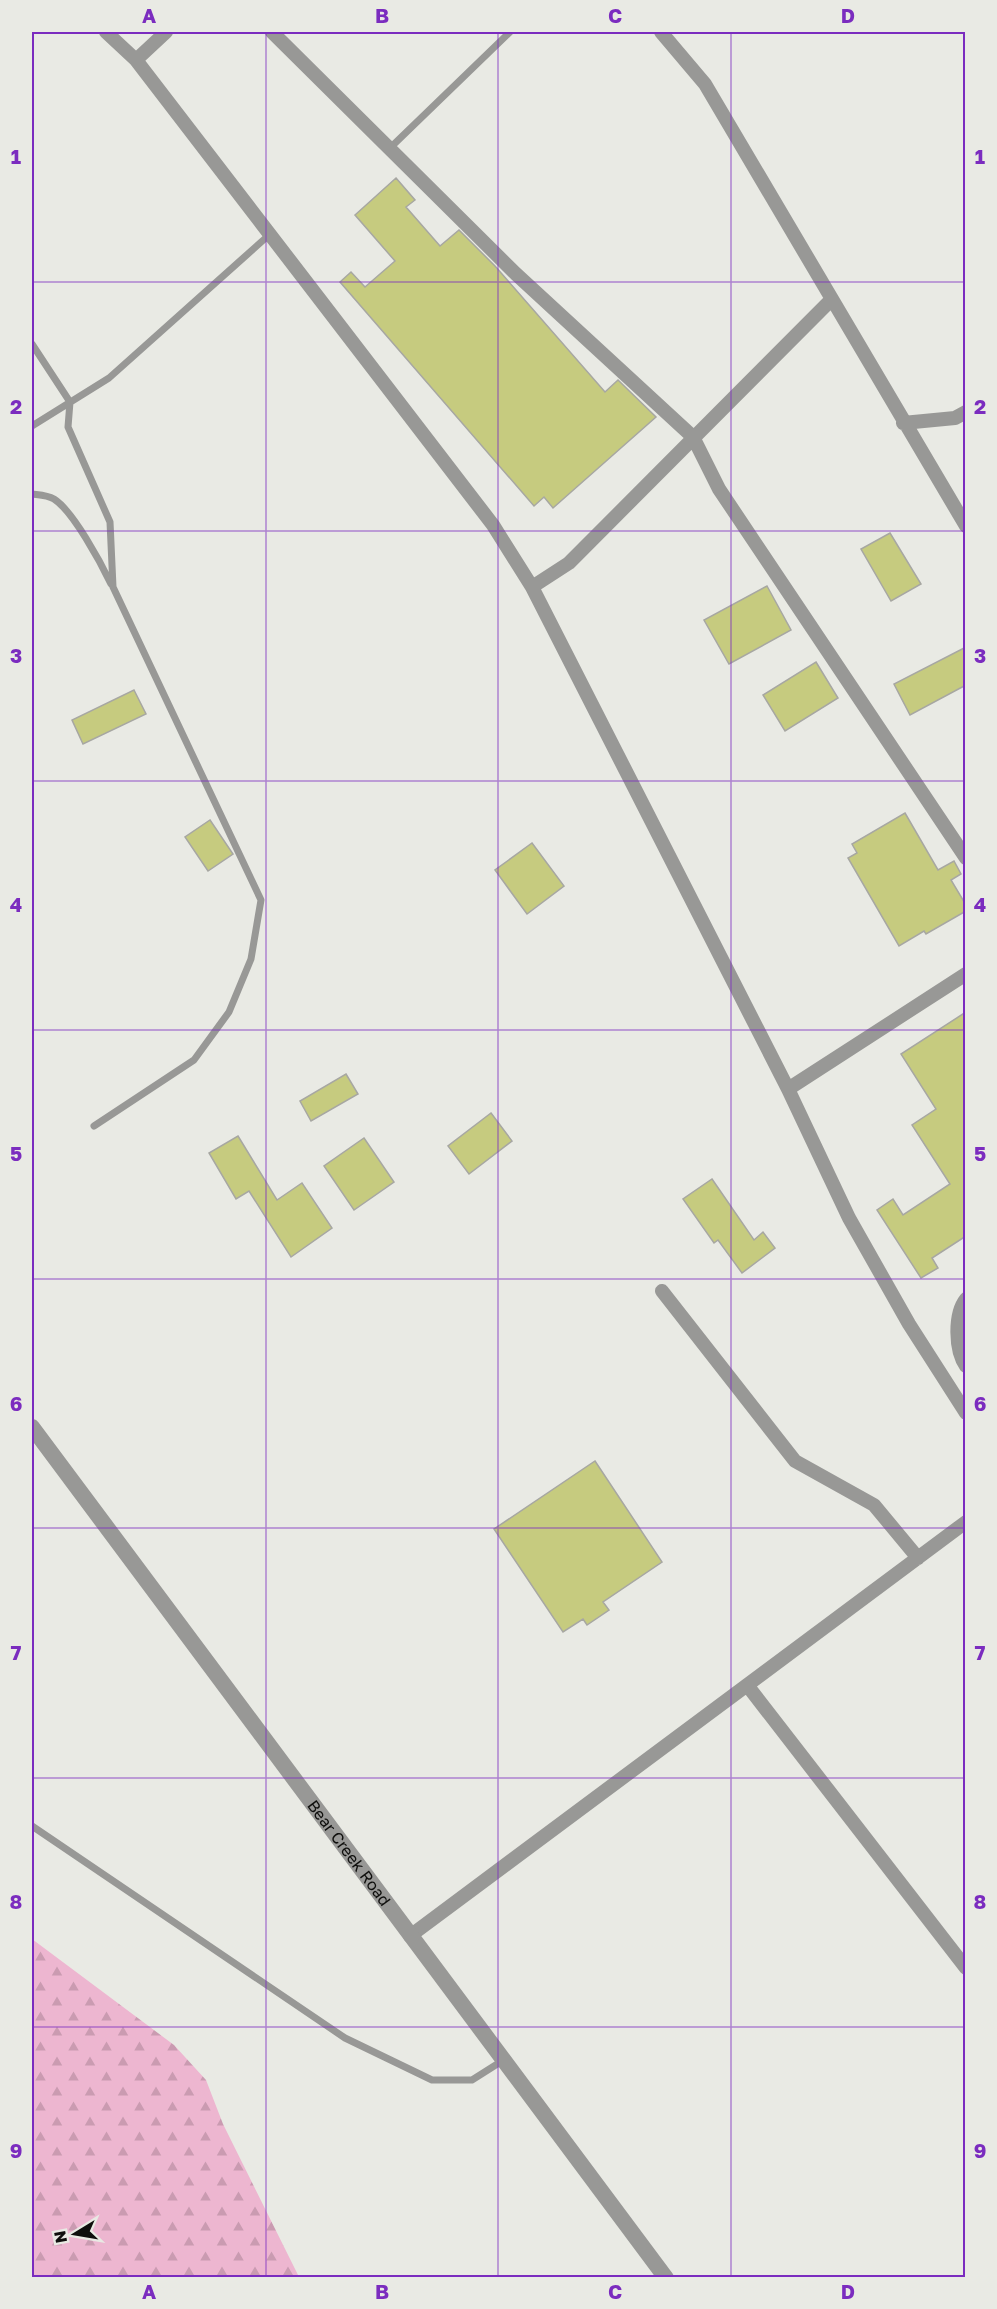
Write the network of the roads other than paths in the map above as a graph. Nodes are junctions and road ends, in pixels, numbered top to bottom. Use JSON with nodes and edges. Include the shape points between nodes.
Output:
{"nodes":[{"id":1,"x":106,"y":32,"type":"edge"},
{"id":2,"x":166,"y":32,"type":"edge"},
{"id":3,"x":272,"y":32,"type":"edge"},
{"id":4,"x":510,"y":32,"type":"edge"},
{"id":5,"x":661,"y":32,"type":"edge"},
{"id":6,"x":136,"y":60,"type":"junction"},
{"id":7,"x":390,"y":148,"type":"junction"},
{"id":8,"x":269,"y":235,"type":"junction"},
{"id":9,"x":831,"y":300,"type":"junction"},
{"id":10,"x":32,"y":344,"type":"edge"},
{"id":11,"x":70,"y":402,"type":"junction"},
{"id":12,"x":966,"y":412,"type":"edge"},
{"id":13,"x":903,"y":423,"type":"junction"},
{"id":14,"x":32,"y":426,"type":"edge"},
{"id":15,"x":693,"y":437,"type":"junction"},
{"id":16,"x":32,"y":494,"type":"edge"},
{"id":17,"x":966,"y":526,"type":"edge"},
{"id":18,"x":113,"y":587,"type":"junction"},
{"id":19,"x":532,"y":587,"type":"junction"},
{"id":20,"x":966,"y":858,"type":"edge"},
{"id":21,"x":966,"y":974,"type":"edge"},
{"id":22,"x":788,"y":1089,"type":"junction"},
{"id":23,"x":94,"y":1126,"type":"dead end"},
{"id":24,"x":662,"y":1291,"type":"dead end"},
{"id":25,"x":966,"y":1299,"type":"edge"},
{"id":26,"x":966,"y":1366,"type":"edge"},
{"id":27,"x":966,"y":1413,"type":"edge"},
{"id":28,"x":32,"y":1427,"type":"edge"},
{"id":29,"x":966,"y":1522,"type":"edge"},
{"id":30,"x":918,"y":1558,"type":"junction"},
{"id":31,"x":747,"y":1685,"type":"junction"},
{"id":32,"x":32,"y":1826,"type":"edge"},
{"id":33,"x":410,"y":1936,"type":"junction"},
{"id":34,"x":966,"y":1968,"type":"edge"},
{"id":35,"x":502,"y":2061,"type":"junction"},
{"id":36,"x":666,"y":2277,"type":"edge"}],
"edges":[{"from":1,"to":6,"type":"street"},
{"from":2,"to":6,"type":"street"},
{"from":3,"to":7,"type":"street"},
{"from":4,"to":7,"type":"lane"},
{"from":5,"to":9,"type":"street","via":[[705,84]]},
{"from":6,"to":8,"type":"street"},
{"from":7,"to":15,"type":"street","via":[[516,274]]},
{"from":8,"to":11,"type":"lane","via":[[109,378]]},
{"from":8,"to":19,"type":"street","via":[[493,525]]},
{"from":9,"to":13,"type":"street"},
{"from":9,"to":15,"type":"street"},
{"from":10,"to":11,"type":"lane"},
{"from":11,"to":14,"type":"lane"},
{"from":11,"to":18,"type":"lane","via":[[68,427],[110,522]]},
{"from":12,"to":13,"type":"street","via":[[954,418]]},
{"from":13,"to":17,"type":"street"},
{"from":15,"to":19,"type":"street","via":[[569,563]]},
{"from":15,"to":20,"type":"street","via":[[719,489]]},
{"from":16,"to":18,"type":"lane","via":[[56,500],[95,550]]},
{"from":18,"to":23,"type":"lane","via":[[261,900],[251,959],[229,1012],[195,1060]]},
{"from":19,"to":22,"type":"street"},
{"from":21,"to":22,"type":"street"},
{"from":22,"to":27,"type":"street","via":[[849,1218],[909,1324]]},
{"from":24,"to":30,"type":"street","via":[[795,1461],[874,1504]]},
{"from":25,"to":26,"type":"street","via":[[958,1332],[961,1360]]},
{"from":28,"to":33,"type":"street","name":"Bear Creek Road"},
{"from":29,"to":30,"type":"street"},
{"from":30,"to":31,"type":"street"},
{"from":31,"to":33,"type":"street"},
{"from":31,"to":34,"type":"street"},
{"from":32,"to":35,"type":"lane","via":[[355,2043],[432,2080],[472,2080]]},
{"from":33,"to":35,"type":"street","name":"Bear Creek Road"},
{"from":35,"to":36,"type":"street","name":"Bear Creek Road"}]}
